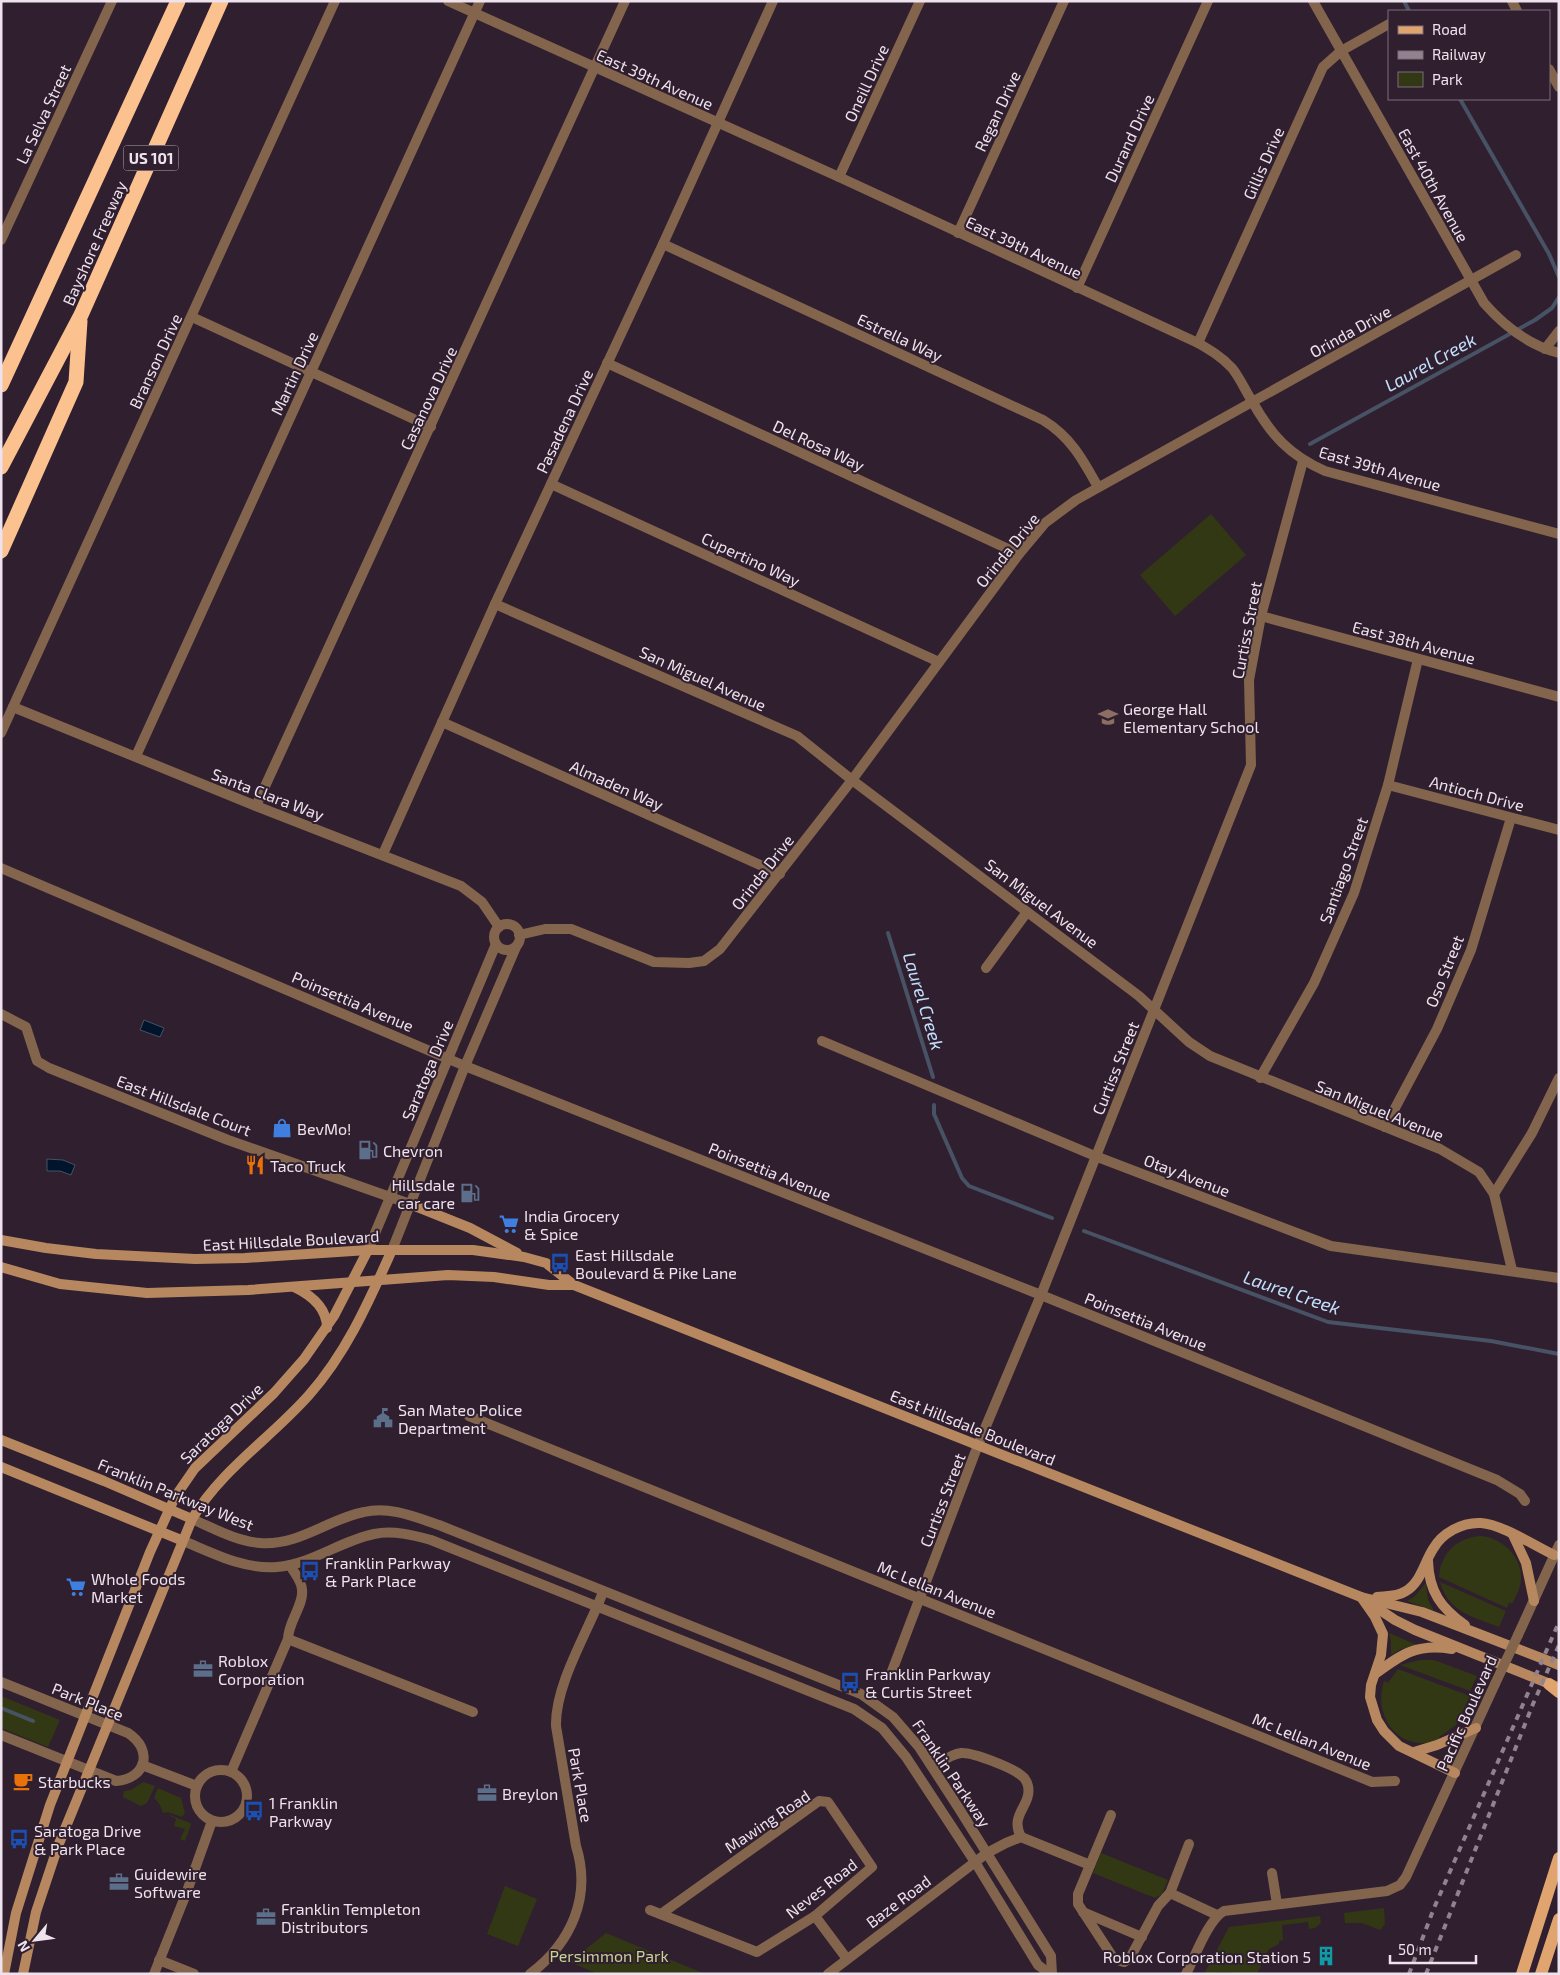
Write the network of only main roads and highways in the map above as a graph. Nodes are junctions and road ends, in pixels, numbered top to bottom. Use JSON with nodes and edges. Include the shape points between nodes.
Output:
{"nodes":[{"id":1,"x":178,"y":1,"type":"edge"},
{"id":2,"x":221,"y":1,"type":"edge"},
{"id":3,"x":81,"y":315,"type":"junction"},
{"id":4,"x":1,"y":385,"type":"edge"},
{"id":5,"x":1,"y":467,"type":"edge"},
{"id":6,"x":1,"y":551,"type":"edge"},
{"id":7,"x":410,"y":1204,"type":"road end"},
{"id":8,"x":1,"y":1240,"type":"edge"},
{"id":9,"x":368,"y":1250,"type":"junction"},
{"id":10,"x":392,"y":1250,"type":"junction"},
{"id":11,"x":524,"y":1257,"type":"junction"},
{"id":12,"x":1,"y":1267,"type":"edge"},
{"id":13,"x":379,"y":1280,"type":"junction"},
{"id":14,"x":353,"y":1282,"type":"junction"},
{"id":15,"x":574,"y":1285,"type":"junction"},
{"id":16,"x":293,"y":1286,"type":"junction"},
{"id":17,"x":327,"y":1328,"type":"junction"},
{"id":18,"x":1,"y":1440,"type":"edge"},
{"id":19,"x":1,"y":1467,"type":"edge"},
{"id":20,"x":169,"y":1508,"type":"junction"},
{"id":21,"x":192,"y":1518,"type":"junction"},
{"id":22,"x":159,"y":1532,"type":"junction"},
{"id":23,"x":1513,"y":1535,"type":"junction"},
{"id":24,"x":181,"y":1540,"type":"junction"},
{"id":25,"x":1554,"y":1555,"type":"road end"},
{"id":26,"x":1428,"y":1561,"type":"junction"},
{"id":27,"x":1361,"y":1597,"type":"junction"},
{"id":28,"x":1534,"y":1600,"type":"road end"},
{"id":29,"x":1478,"y":1634,"type":"junction"},
{"id":30,"x":1473,"y":1653,"type":"junction"},
{"id":31,"x":1559,"y":1665,"type":"edge"},
{"id":32,"x":1375,"y":1674,"type":"junction"},
{"id":33,"x":1556,"y":1688,"type":"edge"},
{"id":34,"x":1476,"y":1728,"type":"road end"},
{"id":35,"x":1414,"y":1752,"type":"junction"},
{"id":36,"x":1455,"y":1773,"type":"road end"},
{"id":37,"x":1559,"y":1858,"type":"edge"},
{"id":38,"x":1559,"y":1919,"type":"edge"},
{"id":39,"x":4,"y":1974,"type":"edge"},
{"id":40,"x":22,"y":1974,"type":"edge"},
{"id":41,"x":1522,"y":1974,"type":"edge"},
{"id":42,"x":1541,"y":1974,"type":"edge"}],
"edges":[{"from":1,"to":4,"type":"highway","name":"Bayshore Freeway","number":"US 101"},
{"from":2,"to":3,"type":"highway","name":"Bayshore Freeway","number":"US 101"},
{"from":3,"to":5,"type":"highway","name":"Bayshore Freeway","number":"US 101"},
{"from":3,"to":6,"type":"highway","via":[[76,382]]},
{"from":7,"to":11,"type":"main road","via":[[470,1228]]},
{"from":8,"to":9,"type":"main road","name":"East Hillsdale Boulevard","via":[[70,1252],[170,1259]]},
{"from":9,"to":10,"type":"main road","name":"East Hillsdale Boulevard"},
{"from":9,"to":14,"type":"main road","name":"Saratoga Drive"},
{"from":10,"to":11,"type":"main road","name":"East Hillsdale Boulevard","via":[[473,1250]]},
{"from":10,"to":13,"type":"main road","name":"Saratoga Drive"},
{"from":11,"to":15,"type":"main road","name":"East Hillsdale Boulevard","via":[[546,1263]]},
{"from":12,"to":16,"type":"main road","name":"East Hillsdale Boulevard","via":[[60,1284],[136,1292]]},
{"from":13,"to":14,"type":"main road","name":"East Hillsdale Boulevard"},
{"from":13,"to":15,"type":"main road","name":"East Hillsdale Boulevard","via":[[472,1275]]},
{"from":13,"to":21,"type":"main road","name":"Saratoga Drive","via":[[348,1342],[324,1377],[292,1413],[228,1472]]},
{"from":14,"to":16,"type":"main road","name":"East Hillsdale Boulevard"},
{"from":14,"to":17,"type":"main road","name":"Saratoga Drive"},
{"from":15,"to":27,"type":"main road","name":"East Hillsdale Boulevard"},
{"from":16,"to":17,"type":"main road","via":[[309,1294],[327,1319]]},
{"from":17,"to":20,"type":"main road","name":"Saratoga Drive","via":[[289,1377],[195,1468]]},
{"from":18,"to":20,"type":"main road","name":"Franklin Parkway West"},
{"from":19,"to":22,"type":"main road"},
{"from":20,"to":21,"type":"main road","name":"Franklin Parkway West"},
{"from":20,"to":22,"type":"main road","name":"Saratoga Drive"},
{"from":21,"to":24,"type":"main road","name":"Saratoga Drive"},
{"from":22,"to":24,"type":"main road"},
{"from":22,"to":39,"type":"main road","name":"Saratoga Drive","via":[[50,1805],[16,1913]]},
{"from":23,"to":25,"type":"main road"},
{"from":23,"to":26,"type":"main road","via":[[1481,1523],[1463,1526],[1444,1536],[1432,1550]]},
{"from":23,"to":28,"type":"main road","via":[[1526,1563]]},
{"from":24,"to":40,"type":"main road","name":"Saratoga Drive","via":[[47,1876]]},
{"from":26,"to":27,"type":"main road","via":[[1407,1591],[1391,1596]]},
{"from":26,"to":29,"type":"main road","via":[[1431,1585],[1443,1607]]},
{"from":27,"to":29,"type":"main road","name":"East Hillsdale Boulevard","via":[[1422,1612]]},
{"from":27,"to":30,"type":"main road","name":"East Hillsdale Boulevard","via":[[1402,1623]]},
{"from":27,"to":32,"type":"main road","via":[[1383,1634]]},
{"from":29,"to":31,"type":"main road","name":"East Hillsdale Boulevard"},
{"from":30,"to":32,"type":"main road","via":[[1439,1647],[1423,1648],[1403,1654]]},
{"from":30,"to":33,"type":"main road","name":"East Hillsdale Boulevard"},
{"from":32,"to":35,"type":"main road","via":[[1370,1697],[1377,1720],[1392,1741]]},
{"from":34,"to":35,"type":"main road"},
{"from":35,"to":36,"type":"main road"},
{"from":37,"to":41,"type":"main road"},
{"from":38,"to":42,"type":"main road"}]}
